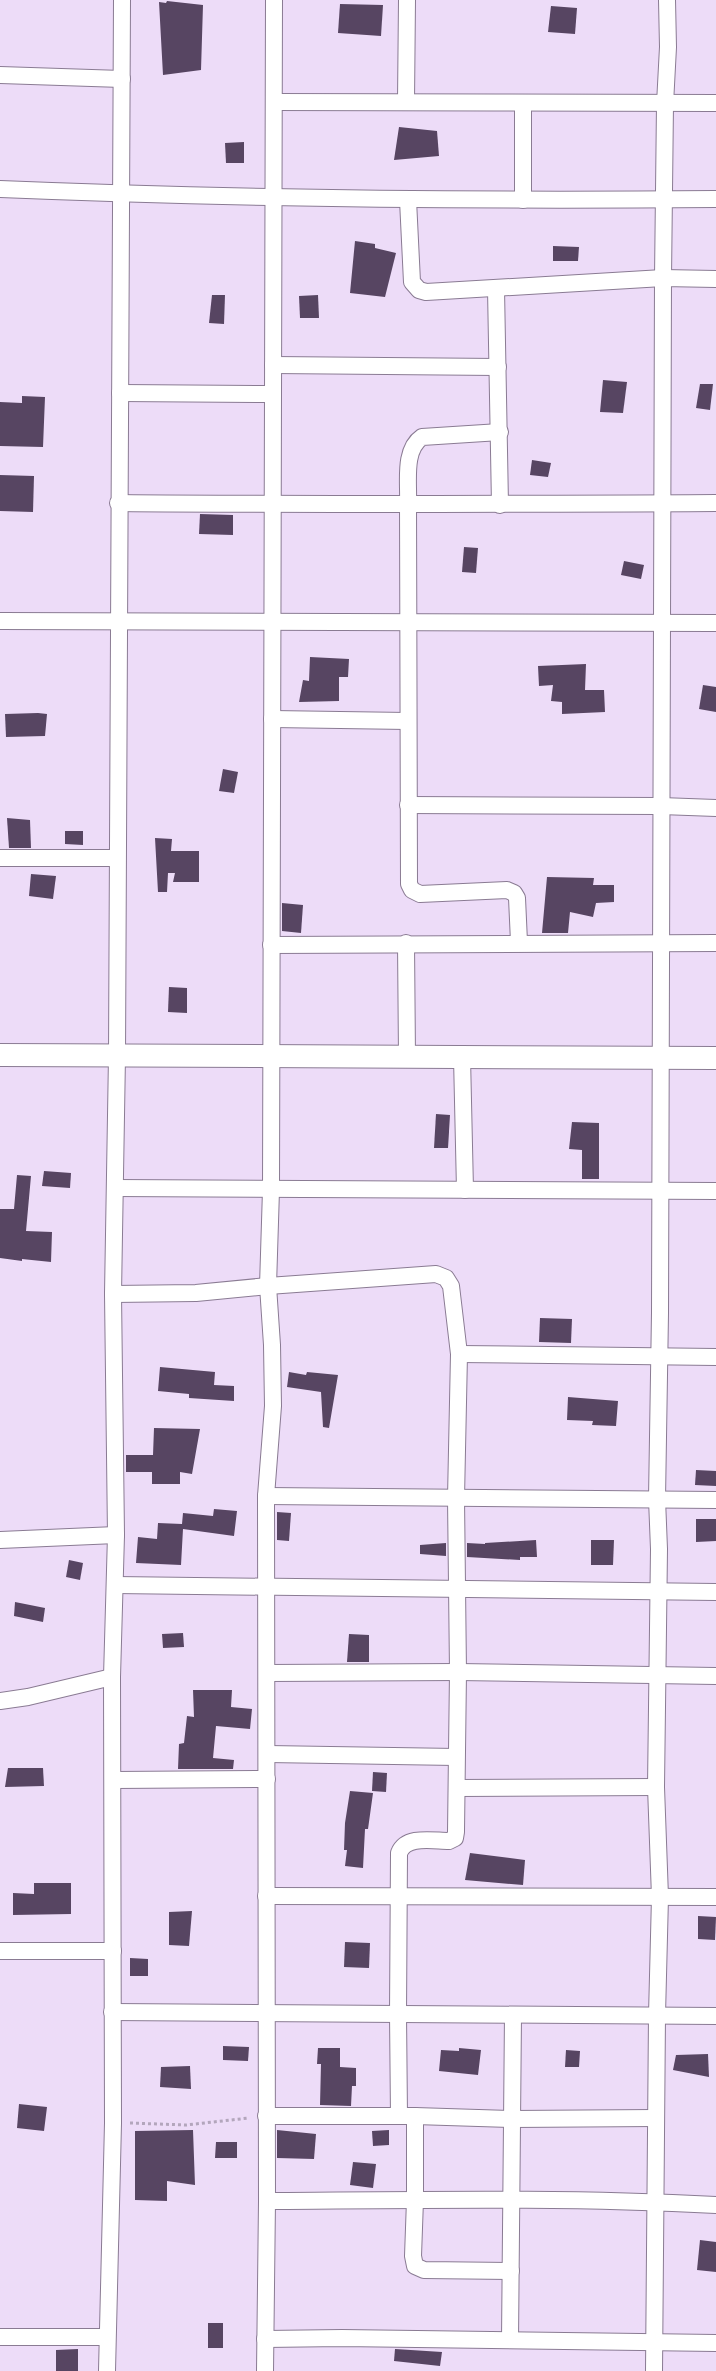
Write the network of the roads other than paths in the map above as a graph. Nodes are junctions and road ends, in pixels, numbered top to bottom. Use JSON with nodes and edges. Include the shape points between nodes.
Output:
{"nodes":[{"id":1,"x":122,"y":0,"type":"edge"},
{"id":2,"x":274,"y":0,"type":"edge"},
{"id":3,"x":407,"y":0,"type":"edge"},
{"id":4,"x":667,"y":0,"type":"edge"},
{"id":5,"x":0,"y":75,"type":"edge"},
{"id":6,"x":122,"y":79,"type":"junction"},
{"id":7,"x":406,"y":101,"type":"junction"},
{"id":8,"x":274,"y":102,"type":"junction"},
{"id":9,"x":716,"y":103,"type":"edge"},
{"id":10,"x":523,"y":104,"type":"junction"},
{"id":11,"x":665,"y":104,"type":"junction"},
{"id":12,"x":0,"y":189,"type":"edge"},
{"id":13,"x":122,"y":194,"type":"junction"},
{"id":14,"x":273,"y":198,"type":"junction"},
{"id":15,"x":408,"y":200,"type":"junction"},
{"id":16,"x":523,"y":200,"type":"junction"},
{"id":17,"x":665,"y":200,"type":"junction"},
{"id":18,"x":716,"y":200,"type":"edge"},
{"id":19,"x":663,"y":278,"type":"junction"},
{"id":20,"x":716,"y":279,"type":"edge"},
{"id":21,"x":496,"y":289,"type":"junction"},
{"id":22,"x":273,"y":365,"type":"junction"},
{"id":23,"x":498,"y":367,"type":"junction"},
{"id":24,"x":120,"y":393,"type":"junction"},
{"id":25,"x":273,"y":394,"type":"junction"},
{"id":26,"x":500,"y":432,"type":"junction"},
{"id":27,"x":118,"y":503,"type":"junction"},
{"id":28,"x":408,"y":503,"type":"junction"},
{"id":29,"x":716,"y":503,"type":"edge"},
{"id":30,"x":664,"y":504,"type":"junction"},
{"id":31,"x":272,"y":505,"type":"junction"},
{"id":32,"x":500,"y":505,"type":"junction"},
{"id":33,"x":0,"y":621,"type":"edge"},
{"id":34,"x":119,"y":622,"type":"junction"},
{"id":35,"x":272,"y":622,"type":"junction"},
{"id":36,"x":408,"y":622,"type":"junction"},
{"id":37,"x":663,"y":623,"type":"junction"},
{"id":38,"x":716,"y":623,"type":"edge"},
{"id":39,"x":272,"y":719,"type":"junction"},
{"id":40,"x":408,"y":721,"type":"junction"},
{"id":41,"x":408,"y":805,"type":"junction"},
{"id":42,"x":661,"y":806,"type":"junction"},
{"id":43,"x":716,"y":808,"type":"edge"},
{"id":44,"x":0,"y":858,"type":"edge"},
{"id":45,"x":117,"y":858,"type":"junction"},
{"id":46,"x":519,"y":942,"type":"junction"},
{"id":47,"x":406,"y":943,"type":"junction"},
{"id":48,"x":660,"y":943,"type":"junction"},
{"id":49,"x":716,"y":943,"type":"edge"},
{"id":50,"x":271,"y":945,"type":"junction"},
{"id":51,"x":0,"y":1055,"type":"edge"},
{"id":52,"x":117,"y":1056,"type":"junction"},
{"id":53,"x":270,"y":1056,"type":"junction"},
{"id":54,"x":407,"y":1057,"type":"junction"},
{"id":55,"x":462,"y":1057,"type":"junction"},
{"id":56,"x":661,"y":1058,"type":"junction"},
{"id":57,"x":716,"y":1058,"type":"edge"},
{"id":58,"x":115,"y":1188,"type":"junction"},
{"id":59,"x":271,"y":1190,"type":"junction"},
{"id":60,"x":465,"y":1190,"type":"junction"},
{"id":61,"x":659,"y":1190,"type":"junction"},
{"id":62,"x":716,"y":1191,"type":"edge"},
{"id":63,"x":268,"y":1286,"type":"junction"},
{"id":64,"x":113,"y":1294,"type":"junction"},
{"id":65,"x":459,"y":1354,"type":"junction"},
{"id":66,"x":660,"y":1357,"type":"junction"},
{"id":67,"x":716,"y":1357,"type":"edge"},
{"id":68,"x":266,"y":1496,"type":"junction"},
{"id":69,"x":456,"y":1498,"type":"junction"},
{"id":70,"x":657,"y":1499,"type":"junction"},
{"id":71,"x":716,"y":1500,"type":"edge"},
{"id":72,"x":116,"y":1535,"type":"junction"},
{"id":73,"x":0,"y":1540,"type":"edge"},
{"id":74,"x":115,"y":1585,"type":"junction"},
{"id":75,"x":268,"y":1587,"type":"junction"},
{"id":76,"x":458,"y":1589,"type":"junction"},
{"id":77,"x":659,"y":1591,"type":"junction"},
{"id":78,"x":716,"y":1592,"type":"edge"},
{"id":79,"x":458,"y":1672,"type":"junction"},
{"id":80,"x":268,"y":1673,"type":"junction"},
{"id":81,"x":657,"y":1675,"type":"junction"},
{"id":82,"x":716,"y":1676,"type":"edge"},
{"id":83,"x":112,"y":1677,"type":"junction"},
{"id":84,"x":0,"y":1701,"type":"edge"},
{"id":85,"x":268,"y":1754,"type":"junction"},
{"id":86,"x":456,"y":1757,"type":"junction"},
{"id":87,"x":267,"y":1779,"type":"junction"},
{"id":88,"x":114,"y":1780,"type":"junction"},
{"id":89,"x":656,"y":1787,"type":"junction"},
{"id":90,"x":457,"y":1788,"type":"junction"},
{"id":91,"x":266,"y":1896,"type":"junction"},
{"id":92,"x":400,"y":1897,"type":"junction"},
{"id":93,"x":660,"y":1897,"type":"junction"},
{"id":94,"x":716,"y":1897,"type":"edge"},
{"id":95,"x":0,"y":1951,"type":"edge"},
{"id":96,"x":113,"y":1951,"type":"junction"},
{"id":97,"x":112,"y":2012,"type":"junction"},
{"id":98,"x":267,"y":2013,"type":"junction"},
{"id":99,"x":398,"y":2014,"type":"junction"},
{"id":100,"x":513,"y":2014,"type":"junction"},
{"id":101,"x":657,"y":2015,"type":"junction"},
{"id":102,"x":716,"y":2016,"type":"edge"},
{"id":103,"x":266,"y":2116,"type":"junction"},
{"id":104,"x":407,"y":2116,"type":"junction"},
{"id":105,"x":656,"y":2118,"type":"junction"},
{"id":106,"x":512,"y":2119,"type":"junction"},
{"id":107,"x":415,"y":2200,"type":"junction"},
{"id":108,"x":512,"y":2200,"type":"junction"},
{"id":109,"x":267,"y":2201,"type":"junction"},
{"id":110,"x":657,"y":2202,"type":"junction"},
{"id":111,"x":716,"y":2205,"type":"edge"},
{"id":112,"x":511,"y":2271,"type":"junction"},
{"id":113,"x":0,"y":2337,"type":"edge"},
{"id":114,"x":107,"y":2337,"type":"junction"},
{"id":115,"x":265,"y":2339,"type":"junction"},
{"id":116,"x":510,"y":2340,"type":"junction"},
{"id":117,"x":654,"y":2342,"type":"junction"},
{"id":118,"x":716,"y":2343,"type":"edge"},
{"id":119,"x":106,"y":2371,"type":"edge"},
{"id":120,"x":265,"y":2371,"type":"edge"},
{"id":121,"x":654,"y":2371,"type":"edge"}],
"edges":[{"from":1,"to":6,"type":"street"},
{"from":2,"to":8,"type":"street"},
{"from":3,"to":7,"type":"street"},
{"from":4,"to":11,"type":"street"},
{"from":5,"to":6,"type":"street"},
{"from":6,"to":13,"type":"street"},
{"from":7,"to":8,"type":"street"},
{"from":7,"to":10,"type":"street"},
{"from":8,"to":14,"type":"street"},
{"from":9,"to":11,"type":"street"},
{"from":10,"to":11,"type":"street"},
{"from":10,"to":16,"type":"street"},
{"from":11,"to":17,"type":"street"},
{"from":12,"to":13,"type":"street"},
{"from":13,"to":14,"type":"street"},
{"from":13,"to":24,"type":"street"},
{"from":14,"to":15,"type":"street"},
{"from":14,"to":22,"type":"street"},
{"from":15,"to":16,"type":"street"},
{"from":15,"to":21,"type":"street","via":[[412,282],[419,290]]},
{"from":16,"to":17,"type":"street"},
{"from":17,"to":18,"type":"street"},
{"from":17,"to":19,"type":"street"},
{"from":19,"to":20,"type":"street"},
{"from":19,"to":21,"type":"street"},
{"from":19,"to":30,"type":"street"},
{"from":21,"to":23,"type":"street"},
{"from":22,"to":23,"type":"street"},
{"from":22,"to":25,"type":"street"},
{"from":23,"to":26,"type":"street"},
{"from":24,"to":25,"type":"street"},
{"from":24,"to":27,"type":"street"},
{"from":25,"to":31,"type":"street"},
{"from":26,"to":28,"type":"street","via":[[422,437],[414,442],[410,452]]},
{"from":26,"to":32,"type":"street"},
{"from":27,"to":31,"type":"street"},
{"from":27,"to":34,"type":"street"},
{"from":28,"to":31,"type":"street"},
{"from":28,"to":32,"type":"street"},
{"from":28,"to":36,"type":"street"},
{"from":29,"to":30,"type":"street"},
{"from":30,"to":32,"type":"street"},
{"from":30,"to":37,"type":"street"},
{"from":31,"to":35,"type":"street"},
{"from":33,"to":34,"type":"street"},
{"from":34,"to":35,"type":"street"},
{"from":34,"to":45,"type":"street"},
{"from":35,"to":36,"type":"street"},
{"from":35,"to":39,"type":"street"},
{"from":36,"to":37,"type":"street"},
{"from":36,"to":40,"type":"street"},
{"from":37,"to":38,"type":"street"},
{"from":37,"to":42,"type":"street"},
{"from":39,"to":40,"type":"street"},
{"from":39,"to":50,"type":"street"},
{"from":40,"to":41,"type":"street"},
{"from":41,"to":42,"type":"street"},
{"from":41,"to":46,"type":"street","via":[[412,890],[420,894],[507,890],[514,893]]},
{"from":42,"to":43,"type":"street"},
{"from":42,"to":48,"type":"street"},
{"from":44,"to":45,"type":"street"},
{"from":45,"to":52,"type":"street"},
{"from":46,"to":47,"type":"street"},
{"from":46,"to":48,"type":"street"},
{"from":47,"to":50,"type":"street"},
{"from":47,"to":54,"type":"street"},
{"from":48,"to":49,"type":"street"},
{"from":48,"to":56,"type":"street"},
{"from":50,"to":53,"type":"street"},
{"from":51,"to":52,"type":"street"},
{"from":52,"to":53,"type":"street"},
{"from":52,"to":58,"type":"street"},
{"from":53,"to":54,"type":"street"},
{"from":53,"to":59,"type":"street"},
{"from":54,"to":55,"type":"street"},
{"from":55,"to":56,"type":"street"},
{"from":55,"to":60,"type":"street"},
{"from":56,"to":57,"type":"street"},
{"from":56,"to":61,"type":"street"},
{"from":58,"to":59,"type":"street"},
{"from":58,"to":64,"type":"street"},
{"from":59,"to":60,"type":"street"},
{"from":59,"to":63,"type":"street"},
{"from":60,"to":61,"type":"street"},
{"from":61,"to":62,"type":"street"},
{"from":61,"to":66,"type":"street"},
{"from":63,"to":64,"type":"street","via":[[196,1293]]},
{"from":63,"to":65,"type":"street","via":[[436,1274],[446,1278],[451,1286]]},
{"from":63,"to":68,"type":"street","via":[[273,1406]]},
{"from":64,"to":72,"type":"street"},
{"from":65,"to":66,"type":"street"},
{"from":65,"to":69,"type":"street"},
{"from":66,"to":67,"type":"street"},
{"from":66,"to":70,"type":"street"},
{"from":68,"to":69,"type":"street"},
{"from":68,"to":75,"type":"street"},
{"from":69,"to":70,"type":"street"},
{"from":69,"to":76,"type":"street"},
{"from":70,"to":71,"type":"street"},
{"from":70,"to":77,"type":"street"},
{"from":72,"to":73,"type":"street"},
{"from":72,"to":74,"type":"street"},
{"from":74,"to":75,"type":"street"},
{"from":74,"to":83,"type":"street"},
{"from":75,"to":76,"type":"street"},
{"from":75,"to":80,"type":"street"},
{"from":76,"to":77,"type":"street"},
{"from":76,"to":79,"type":"street"},
{"from":77,"to":78,"type":"street"},
{"from":77,"to":81,"type":"street"},
{"from":79,"to":80,"type":"street"},
{"from":79,"to":81,"type":"street"},
{"from":79,"to":86,"type":"street"},
{"from":80,"to":85,"type":"street"},
{"from":81,"to":82,"type":"street"},
{"from":81,"to":89,"type":"street"},
{"from":83,"to":84,"type":"street"},
{"from":83,"to":88,"type":"street"},
{"from":85,"to":86,"type":"street"},
{"from":85,"to":87,"type":"street"},
{"from":86,"to":90,"type":"street"},
{"from":87,"to":88,"type":"street"},
{"from":87,"to":91,"type":"street"},
{"from":88,"to":96,"type":"street"},
{"from":89,"to":90,"type":"street"},
{"from":89,"to":93,"type":"street"},
{"from":90,"to":92,"type":"street","via":[[455,1838],[409,1841],[402,1846]]},
{"from":91,"to":92,"type":"street"},
{"from":91,"to":98,"type":"street"},
{"from":92,"to":93,"type":"street"},
{"from":92,"to":99,"type":"street"},
{"from":93,"to":94,"type":"street"},
{"from":93,"to":101,"type":"street"},
{"from":95,"to":96,"type":"street"},
{"from":96,"to":97,"type":"street"},
{"from":97,"to":98,"type":"street"},
{"from":97,"to":114,"type":"street","via":[[114,2123]]},
{"from":98,"to":99,"type":"street"},
{"from":98,"to":103,"type":"street"},
{"from":99,"to":100,"type":"street"},
{"from":99,"to":104,"type":"street"},
{"from":100,"to":101,"type":"street"},
{"from":100,"to":106,"type":"street"},
{"from":101,"to":102,"type":"street"},
{"from":101,"to":105,"type":"street"},
{"from":103,"to":104,"type":"street"},
{"from":103,"to":109,"type":"street"},
{"from":104,"to":106,"type":"street"},
{"from":104,"to":107,"type":"street"},
{"from":105,"to":106,"type":"street"},
{"from":105,"to":110,"type":"street"},
{"from":106,"to":108,"type":"street"},
{"from":107,"to":108,"type":"street"},
{"from":107,"to":109,"type":"street"},
{"from":107,"to":112,"type":"street","via":[[413,2256],[419,2269]]},
{"from":108,"to":110,"type":"street"},
{"from":108,"to":112,"type":"street"},
{"from":109,"to":115,"type":"street"},
{"from":110,"to":111,"type":"street"},
{"from":110,"to":117,"type":"street"},
{"from":112,"to":116,"type":"street"},
{"from":113,"to":114,"type":"street"},
{"from":114,"to":119,"type":"street"},
{"from":115,"to":116,"type":"street"},
{"from":115,"to":120,"type":"street"},
{"from":116,"to":117,"type":"street"},
{"from":117,"to":118,"type":"street"},
{"from":117,"to":121,"type":"street"}]}
